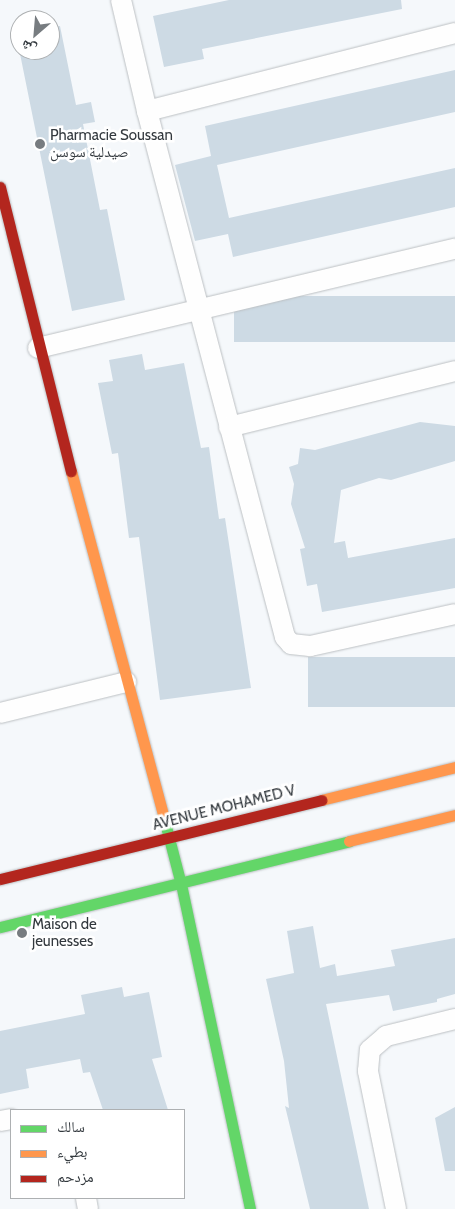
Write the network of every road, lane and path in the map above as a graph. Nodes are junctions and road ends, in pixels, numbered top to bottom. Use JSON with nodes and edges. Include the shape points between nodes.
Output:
{"nodes":[{"id":1,"x":121,"y":0,"type":"edge"},
{"id":2,"x":455,"y":33,"type":"edge"},
{"id":3,"x":147,"y":110,"type":"junction"},
{"id":4,"x":0,"y":187,"type":"edge"},
{"id":5,"x":455,"y":249,"type":"edge"},
{"id":6,"x":200,"y":311,"type":"junction"},
{"id":7,"x":38,"y":348,"type":"junction"},
{"id":8,"x":455,"y":371,"type":"edge"},
{"id":9,"x":229,"y":427,"type":"junction"},
{"id":10,"x":455,"y":614,"type":"edge"},
{"id":11,"x":126,"y":682,"type":"junction"},
{"id":12,"x":0,"y":713,"type":"edge"},
{"id":13,"x":455,"y":767,"type":"edge"},
{"id":14,"x":455,"y":815,"type":"edge"},
{"id":15,"x":168,"y":837,"type":"junction"},
{"id":16,"x":0,"y":879,"type":"edge"},
{"id":17,"x":181,"y":884,"type":"junction"},
{"id":18,"x":0,"y":927,"type":"edge"},
{"id":19,"x":455,"y":1018,"type":"edge"},
{"id":20,"x":250,"y":1209,"type":"edge"},
{"id":21,"x":396,"y":1209,"type":"edge"}],
"edges":[{"from":1,"to":3,"type":"street"},
{"from":2,"to":3,"type":"street"},
{"from":3,"to":6,"type":"street"},
{"from":4,"to":7,"type":"street"},
{"from":5,"to":6,"type":"street"},
{"from":6,"to":7,"type":"street"},
{"from":6,"to":9,"type":"street"},
{"from":7,"to":11,"type":"street"},
{"from":8,"to":9,"type":"street"},
{"from":9,"to":10,"type":"street","via":[[281,628],[291,644],[310,646]]},
{"from":11,"to":12,"type":"street"},
{"from":11,"to":15,"type":"street"},
{"from":13,"to":15,"type":"street","name":"AVENUE MOHAMED V"},
{"from":14,"to":17,"type":"street"},
{"from":15,"to":16,"type":"street","name":"AVENUE MOHAMED V"},
{"from":15,"to":17,"type":"street"},
{"from":17,"to":18,"type":"street"},
{"from":17,"to":20,"type":"street"},
{"from":19,"to":21,"type":"street","via":[[386,1036],[370,1050],[368,1071]]}]}
